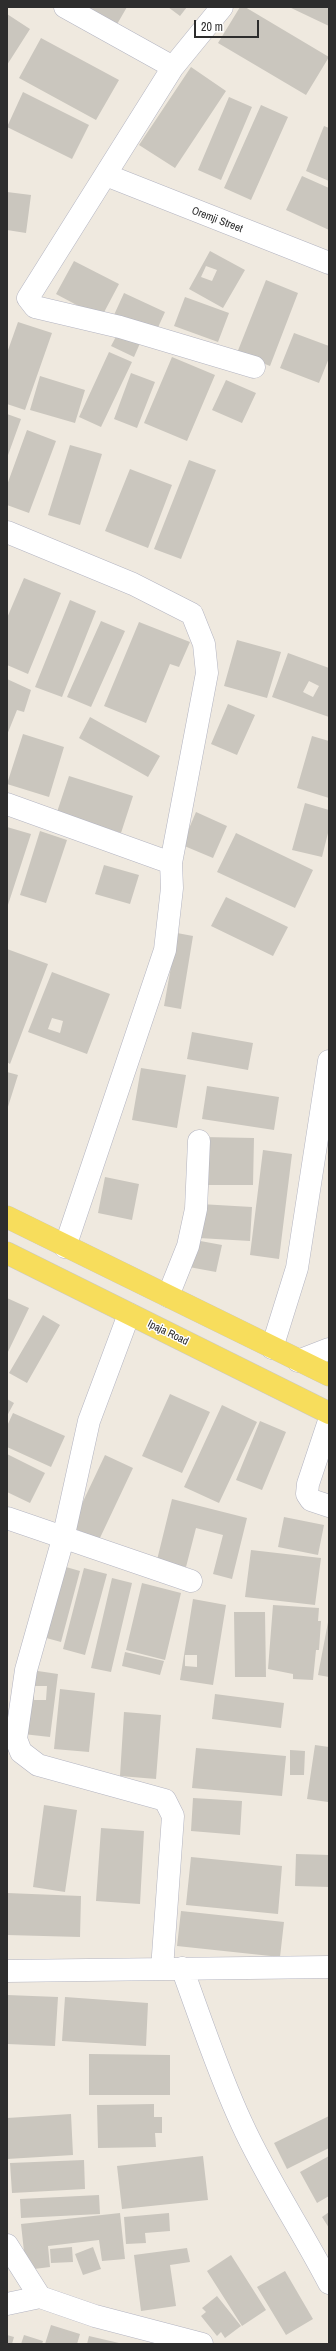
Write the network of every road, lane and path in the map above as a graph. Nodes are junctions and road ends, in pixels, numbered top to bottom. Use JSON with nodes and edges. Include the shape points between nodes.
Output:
{"nodes":[{"id":1,"x":65,"y":7,"type":"edge"},
{"id":2,"x":222,"y":7,"type":"edge"},
{"id":3,"x":173,"y":68,"type":"junction"},
{"id":4,"x":106,"y":175,"type":"junction"},
{"id":5,"x":329,"y":263,"type":"edge"},
{"id":6,"x":254,"y":367,"type":"dead end"},
{"id":7,"x":7,"y":532,"type":"edge"},
{"id":8,"x":7,"y":804,"type":"edge"},
{"id":9,"x":171,"y":863,"type":"junction"},
{"id":10,"x":329,"y":1061,"type":"edge"},
{"id":11,"x":198,"y":1141,"type":"dead end"},
{"id":12,"x":7,"y":1217,"type":"edge"},
{"id":13,"x":65,"y":1247,"type":"junction"},
{"id":14,"x":7,"y":1253,"type":"edge"},
{"id":15,"x":168,"y":1296,"type":"junction"},
{"id":16,"x":129,"y":1314,"type":"junction"},
{"id":17,"x":272,"y":1348,"type":"junction"},
{"id":18,"x":329,"y":1349,"type":"edge"},
{"id":19,"x":298,"y":1361,"type":"junction"},
{"id":20,"x":329,"y":1376,"type":"edge"},
{"id":21,"x":283,"y":1390,"type":"junction"},
{"id":22,"x":329,"y":1413,"type":"edge"},
{"id":23,"x":329,"y":1421,"type":"edge"},
{"id":24,"x":329,"y":1506,"type":"edge"},
{"id":25,"x":7,"y":1518,"type":"edge"},
{"id":26,"x":63,"y":1539,"type":"junction"},
{"id":27,"x":191,"y":1582,"type":"dead end"},
{"id":28,"x":329,"y":1967,"type":"edge"},
{"id":29,"x":172,"y":1969,"type":"junction"},
{"id":30,"x":7,"y":1971,"type":"edge"},
{"id":31,"x":7,"y":2245,"type":"edge"},
{"id":32,"x":329,"y":2284,"type":"edge"},
{"id":33,"x":40,"y":2297,"type":"junction"},
{"id":34,"x":7,"y":2304,"type":"edge"},
{"id":35,"x":202,"y":2344,"type":"edge"}],
"edges":[{"from":1,"to":3,"type":"street"},
{"from":2,"to":3,"type":"street"},
{"from":3,"to":4,"type":"street"},
{"from":4,"to":5,"type":"street","name":"Oremji Street"},
{"from":4,"to":6,"type":"street","via":[[28,298],[35,307],[120,327]]},
{"from":7,"to":9,"type":"street","via":[[133,584],[192,614],[204,644],[207,673]]},
{"from":8,"to":9,"type":"street"},
{"from":9,"to":13,"type":"street","via":[[172,888],[165,950]]},
{"from":10,"to":17,"type":"street","via":[[297,1268]]},
{"from":11,"to":15,"type":"street","via":[[196,1209],[188,1246]]},
{"from":12,"to":13,"type":"main road"},
{"from":13,"to":15,"type":"main road"},
{"from":14,"to":16,"type":"main road","name":"Ipaja Road"},
{"from":15,"to":17,"type":"main road"},
{"from":16,"to":21,"type":"main road","name":"Ipaja Road"},
{"from":16,"to":26,"type":"street","via":[[89,1420]]},
{"from":17,"to":19,"type":"main road"},
{"from":18,"to":19,"type":"street"},
{"from":19,"to":20,"type":"main road"},
{"from":19,"to":21,"type":"main road"},
{"from":21,"to":22,"type":"main road","name":"Ipaja Road"},
{"from":23,"to":24,"type":"street","via":[[307,1494],[311,1500]]},
{"from":25,"to":26,"type":"street"},
{"from":26,"to":27,"type":"street"},
{"from":26,"to":29,"type":"street","via":[[32,1647],[16,1738],[21,1752],[38,1765],[165,1800],[173,1816]]},
{"from":28,"to":29,"type":"street","via":[[291,1970]]},
{"from":29,"to":30,"type":"street"},
{"from":29,"to":32,"type":"street","via":[[241,2123]]},
{"from":31,"to":33,"type":"street"},
{"from":33,"to":34,"type":"street"},
{"from":33,"to":35,"type":"street","via":[[95,2316]]}]}
